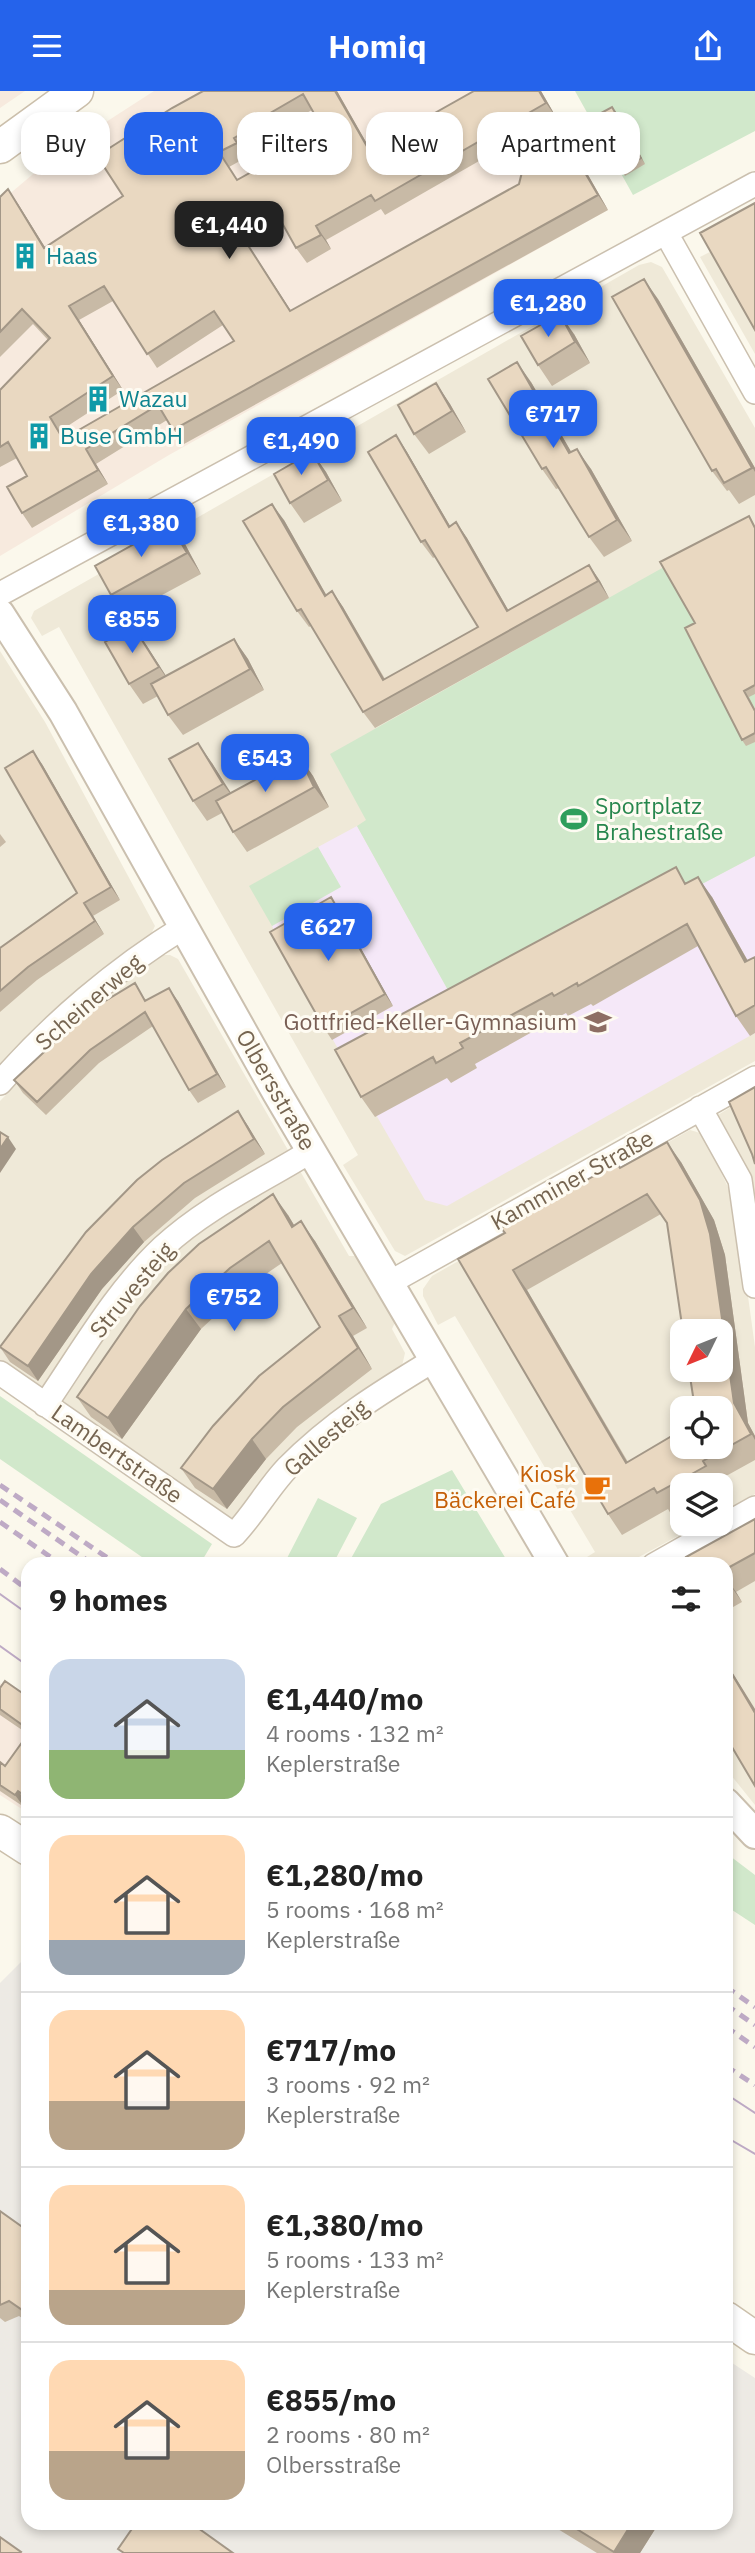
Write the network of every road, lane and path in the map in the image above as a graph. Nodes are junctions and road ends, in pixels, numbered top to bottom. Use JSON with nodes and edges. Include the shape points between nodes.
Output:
{"nodes":[{"id":1,"x":77,"y":91,"type":"edge"},
{"id":2,"x":0,"y":147,"type":"edge"},
{"id":3,"x":755,"y":184,"type":"edge"},
{"id":4,"x":666,"y":233,"type":"junction"},
{"id":5,"x":755,"y":392,"type":"edge"},
{"id":6,"x":0,"y":594,"type":"edge"},
{"id":7,"x":0,"y":614,"type":"edge"},
{"id":8,"x":184,"y":927,"type":"junction"},
{"id":9,"x":755,"y":1078,"type":"edge"},
{"id":10,"x":0,"y":1083,"type":"edge"},
{"id":11,"x":700,"y":1108,"type":"junction"},
{"id":12,"x":311,"y":1151,"type":"junction"},
{"id":13,"x":389,"y":1283,"type":"junction"},
{"id":14,"x":755,"y":1286,"type":"edge"},
{"id":15,"x":434,"y":1360,"type":"junction"},
{"id":16,"x":0,"y":1373,"type":"edge"},
{"id":17,"x":45,"y":1405,"type":"junction"},
{"id":18,"x":755,"y":1508,"type":"edge"},
{"id":19,"x":234,"y":1535,"type":"joint"},
{"id":20,"x":550,"y":1557,"type":"edge"},
{"id":21,"x":668,"y":1557,"type":"edge"},
{"id":22,"x":733,"y":1810,"type":"edge"},
{"id":23,"x":0,"y":1831,"type":"edge"},
{"id":24,"x":755,"y":1834,"type":"edge"},
{"id":25,"x":21,"y":1844,"type":"edge"},
{"id":26,"x":733,"y":2323,"type":"edge"},
{"id":27,"x":755,"y":2338,"type":"edge"}],
"edges":[{"from":1,"to":2,"type":"main road"},
{"from":3,"to":4,"type":"street"},
{"from":4,"to":5,"type":"street"},
{"from":4,"to":6,"type":"street"},
{"from":7,"to":8,"type":"street","name":"Olbersstraße","via":[[63,712]]},
{"from":8,"to":10,"type":"street","name":"Scheinerweg","via":[[88,998]]},
{"from":8,"to":12,"type":"street","name":"Olbersstraße"},
{"from":9,"to":11,"type":"street","name":"Kamminer Straße"},
{"from":11,"to":13,"type":"street","name":"Kamminer Straße"},
{"from":11,"to":14,"type":"street","via":[[740,1180]]},
{"from":12,"to":13,"type":"street","name":"Olbersstraße"},
{"from":12,"to":17,"type":"street","name":"Struvesteig","via":[[218,1206],[163,1247],[115,1303]]},
{"from":13,"to":15,"type":"street","name":"Olbersstraße"},
{"from":15,"to":19,"type":"street","name":"Gallesteig","via":[[327,1430],[285,1471]]},
{"from":15,"to":20,"type":"street","name":"Olbersstraße"},
{"from":16,"to":17,"type":"street","name":"Lambertstraße"},
{"from":17,"to":19,"type":"street","name":"Lambertstraße"},
{"from":18,"to":21,"type":"street"},
{"from":22,"to":24,"type":"street"},
{"from":23,"to":25,"type":"main road"},
{"from":26,"to":27,"type":"main road"}]}
